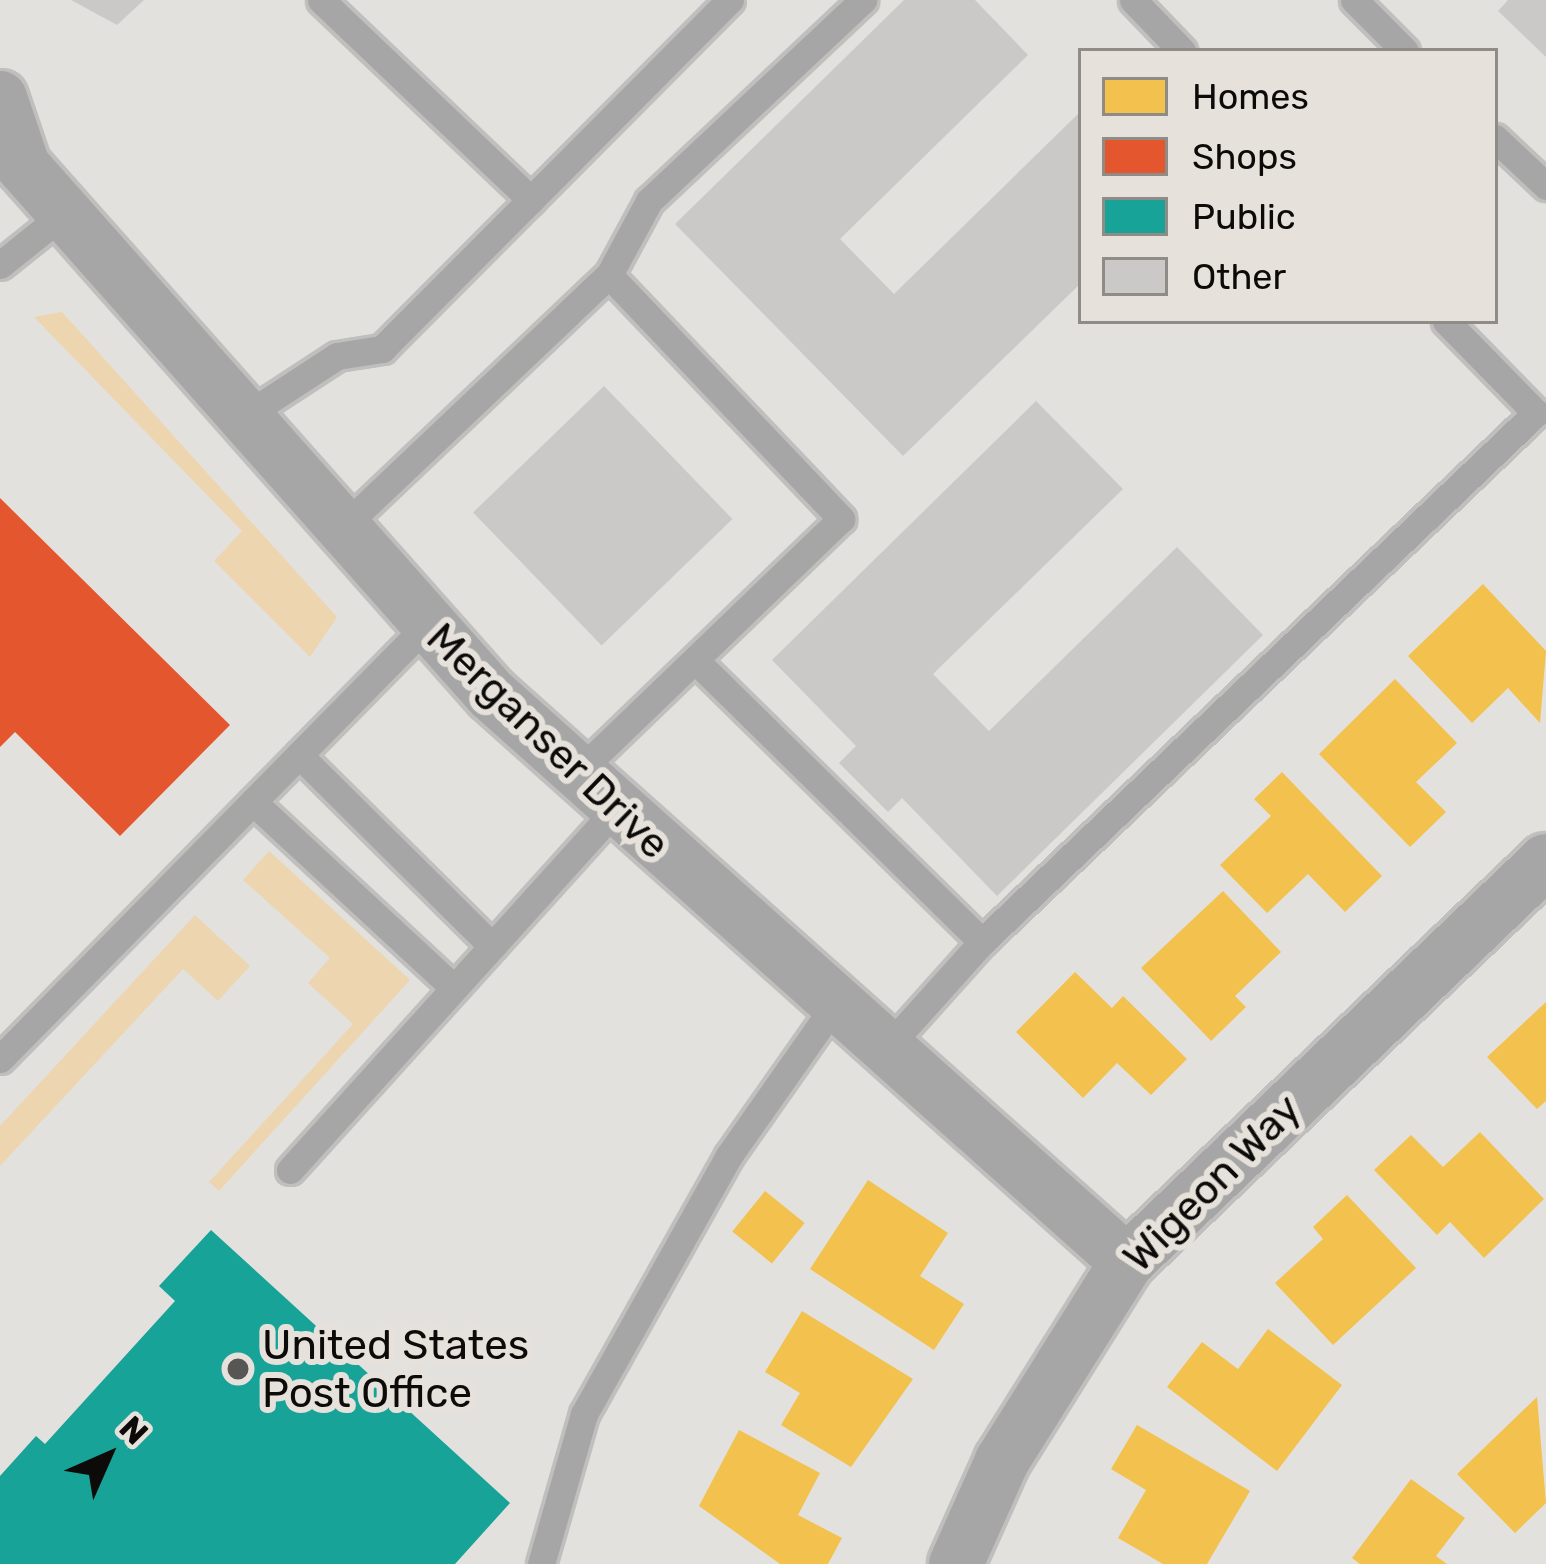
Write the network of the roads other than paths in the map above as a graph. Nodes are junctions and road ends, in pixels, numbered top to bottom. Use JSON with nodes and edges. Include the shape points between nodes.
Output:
{"nodes":[{"id":1,"x":321,"y":0,"type":"edge"},
{"id":2,"x":730,"y":0,"type":"edge"},
{"id":3,"x":863,"y":0,"type":"edge"},
{"id":4,"x":1132,"y":0,"type":"edge"},
{"id":5,"x":1354,"y":0,"type":"edge"},
{"id":6,"x":1179,"y":48,"type":"edge"},
{"id":7,"x":1403,"y":48,"type":"edge"},
{"id":8,"x":0,"y":98,"type":"edge"},
{"id":9,"x":1498,"y":141,"type":"edge"},
{"id":10,"x":12,"y":161,"type":"edge"},
{"id":11,"x":1546,"y":186,"type":"edge"},
{"id":12,"x":531,"y":200,"type":"junction"},
{"id":13,"x":64,"y":213,"type":"junction"},
{"id":14,"x":0,"y":265,"type":"edge"},
{"id":15,"x":609,"y":275,"type":"junction"},
{"id":16,"x":1449,"y":324,"type":"edge"},
{"id":17,"x":245,"y":416,"type":"junction"},
{"id":18,"x":341,"y":529,"type":"junction"},
{"id":19,"x":425,"y":627,"type":"junction"},
{"id":20,"x":695,"y":660,"type":"junction"},
{"id":21,"x":298,"y":755,"type":"junction"},
{"id":22,"x":597,"y":791,"type":"junction"},
{"id":23,"x":253,"y":802,"type":"junction"},
{"id":24,"x":1546,"y":861,"type":"edge"},
{"id":25,"x":982,"y":942,"type":"junction"},
{"id":26,"x":492,"y":946,"type":"junction"},
{"id":27,"x":454,"y":988,"type":"junction"},
{"id":28,"x":835,"y":1005,"type":"junction"},
{"id":29,"x":885,"y":1050,"type":"junction"},
{"id":30,"x":0,"y":1059,"type":"edge"},
{"id":31,"x":290,"y":1170,"type":"dead end"},
{"id":32,"x":1127,"y":1262,"type":"junction"},
{"id":33,"x":541,"y":1564,"type":"edge"},
{"id":34,"x":956,"y":1564,"type":"edge"}],
"edges":[{"from":1,"to":12,"type":"lane"},
{"from":2,"to":12,"type":"lane"},
{"from":3,"to":15,"type":"lane","via":[[649,201]]},
{"from":4,"to":6,"type":"lane"},
{"from":5,"to":7,"type":"lane"},
{"from":8,"to":10,"type":"street","name":"Merganser Drive"},
{"from":9,"to":11,"type":"lane"},
{"from":10,"to":13,"type":"street","name":"Merganser Drive"},
{"from":12,"to":17,"type":"lane","via":[[382,349],[337,356]]},
{"from":13,"to":14,"type":"lane"},
{"from":13,"to":17,"type":"street","name":"Merganser Drive"},
{"from":15,"to":18,"type":"lane"},
{"from":15,"to":20,"type":"lane","via":[[841,519]]},
{"from":16,"to":25,"type":"lane","via":[[1536,413]]},
{"from":17,"to":18,"type":"street","name":"Merganser Drive"},
{"from":18,"to":19,"type":"street","name":"Merganser Drive"},
{"from":19,"to":21,"type":"lane"},
{"from":19,"to":22,"type":"street","name":"Merganser Drive"},
{"from":20,"to":22,"type":"lane"},
{"from":20,"to":25,"type":"lane"},
{"from":21,"to":23,"type":"lane"},
{"from":21,"to":26,"type":"lane"},
{"from":22,"to":26,"type":"lane"},
{"from":22,"to":28,"type":"street","name":"Merganser Drive"},
{"from":23,"to":27,"type":"lane"},
{"from":23,"to":30,"type":"lane"},
{"from":24,"to":32,"type":"street","name":"Wigeon Way"},
{"from":25,"to":29,"type":"lane"},
{"from":26,"to":27,"type":"lane"},
{"from":27,"to":31,"type":"lane"},
{"from":28,"to":29,"type":"street","name":"Merganser Drive"},
{"from":28,"to":33,"type":"lane","via":[[728,1157],[584,1414]]},
{"from":29,"to":32,"type":"street","name":"Merganser Drive"},
{"from":32,"to":34,"type":"street","name":"Wigeon Way","via":[[1002,1462]]}]}
